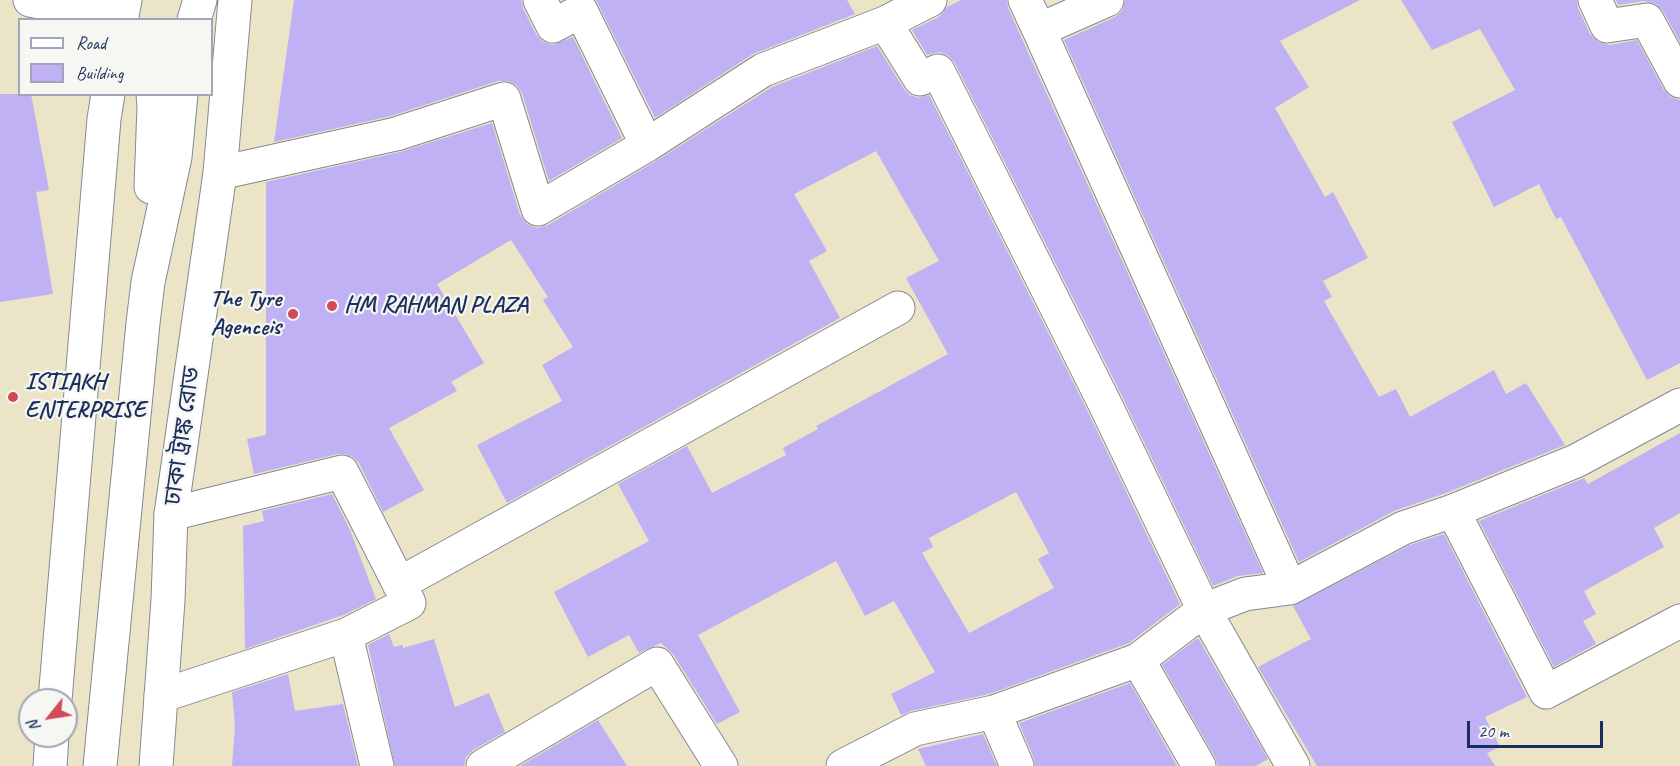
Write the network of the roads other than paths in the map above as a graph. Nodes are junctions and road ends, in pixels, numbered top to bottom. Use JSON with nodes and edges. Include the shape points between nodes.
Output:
{"nodes":[{"id":1,"x":30,"y":0,"type":"edge"},
{"id":2,"x":200,"y":0,"type":"edge"},
{"id":3,"x":235,"y":0,"type":"edge"},
{"id":4,"x":540,"y":0,"type":"edge"},
{"id":5,"x":930,"y":0,"type":"edge"},
{"id":6,"x":1025,"y":0,"type":"edge"},
{"id":7,"x":1107,"y":0,"type":"edge"},
{"id":8,"x":1595,"y":0,"type":"edge"},
{"id":9,"x":130,"y":11,"type":"edge"},
{"id":10,"x":195,"y":18,"type":"edge"},
{"id":11,"x":885,"y":23,"type":"junction"},
{"id":12,"x":1039,"y":30,"type":"junction"},
{"id":13,"x":1680,"y":81,"type":"edge"},
{"id":14,"x":108,"y":96,"type":"edge"},
{"id":15,"x":153,"y":96,"type":"edge"},
{"id":16,"x":181,"y":96,"type":"edge"},
{"id":17,"x":647,"y":146,"type":"junction"},
{"id":18,"x":220,"y":173,"type":"junction"},
{"id":19,"x":148,"y":282,"type":"junction"},
{"id":20,"x":898,"y":308,"type":"dead end"},
{"id":21,"x":1680,"y":405,"type":"edge"},
{"id":22,"x":1453,"y":511,"type":"junction"},
{"id":23,"x":171,"y":514,"type":"junction"},
{"id":24,"x":399,"y":584,"type":"junction"},
{"id":25,"x":1290,"y":588,"type":"junction"},
{"id":26,"x":1204,"y":610,"type":"junction"},
{"id":27,"x":1680,"y":621,"type":"edge"},
{"id":28,"x":346,"y":635,"type":"junction"},
{"id":29,"x":1138,"y":660,"type":"junction"},
{"id":30,"x":56,"y":688,"type":"edge"},
{"id":31,"x":161,"y":696,"type":"junction"},
{"id":32,"x":994,"y":712,"type":"junction"},
{"id":33,"x":51,"y":748,"type":"edge"},
{"id":34,"x":50,"y":766,"type":"edge"},
{"id":35,"x":100,"y":766,"type":"edge"},
{"id":36,"x":156,"y":766,"type":"edge"},
{"id":37,"x":377,"y":766,"type":"edge"},
{"id":38,"x":483,"y":766,"type":"edge"},
{"id":39,"x":721,"y":766,"type":"edge"},
{"id":40,"x":843,"y":766,"type":"edge"},
{"id":41,"x":1017,"y":766,"type":"edge"},
{"id":42,"x":1199,"y":766,"type":"edge"},
{"id":43,"x":1293,"y":766,"type":"edge"}],
"edges":[{"from":1,"to":9,"type":"street"},
{"from":2,"to":10,"type":"street"},
{"from":3,"to":18,"type":"street","name":"ঢাকা ট্রাঙ্ক রোড"},
{"from":4,"to":17,"type":"street","via":[[553,26],[581,11]]},
{"from":5,"to":11,"type":"street"},
{"from":6,"to":12,"type":"street"},
{"from":7,"to":12,"type":"street"},
{"from":8,"to":13,"type":"street","via":[[1607,26],[1647,20]]},
{"from":11,"to":17,"type":"street","via":[[763,70]]},
{"from":11,"to":26,"type":"street","via":[[920,79],[938,70]]},
{"from":12,"to":25,"type":"street"},
{"from":14,"to":30,"type":"street"},
{"from":15,"to":19,"type":"street","name":"ঢাকা ট্রাঙ্ক রোড"},
{"from":16,"to":19,"type":"street","name":"ঢাকা ট্রাঙ্ক রোড","via":[[175,157]]},
{"from":17,"to":18,"type":"street","via":[[538,209],[504,99],[396,134]]},
{"from":18,"to":23,"type":"street","name":"ঢাকা ট্রাঙ্ক রোড"},
{"from":19,"to":35,"type":"street","name":"ঢাকা ট্রাঙ্ক রোড"},
{"from":20,"to":24,"type":"street"},
{"from":21,"to":22,"type":"street","via":[[1576,461]]},
{"from":22,"to":25,"type":"street","via":[[1403,528]]},
{"from":22,"to":27,"type":"street","via":[[1546,692]]},
{"from":23,"to":24,"type":"street","via":[[342,472]]},
{"from":23,"to":31,"type":"street","name":"ঢাকা ট্রাঙ্ক রোড"},
{"from":24,"to":28,"type":"street","via":[[409,603]]},
{"from":25,"to":26,"type":"street","via":[[1245,594]]},
{"from":26,"to":29,"type":"street"},
{"from":26,"to":43,"type":"street"},
{"from":28,"to":31,"type":"street"},
{"from":28,"to":37,"type":"street"},
{"from":29,"to":32,"type":"street"},
{"from":29,"to":42,"type":"street"},
{"from":31,"to":36,"type":"street","name":"ঢাকা ট্রাঙ্ক রোড"},
{"from":32,"to":40,"type":"street","via":[[915,729]]},
{"from":32,"to":41,"type":"street"},
{"from":33,"to":34,"type":"street"},
{"from":38,"to":39,"type":"street","via":[[657,664]]}]}
